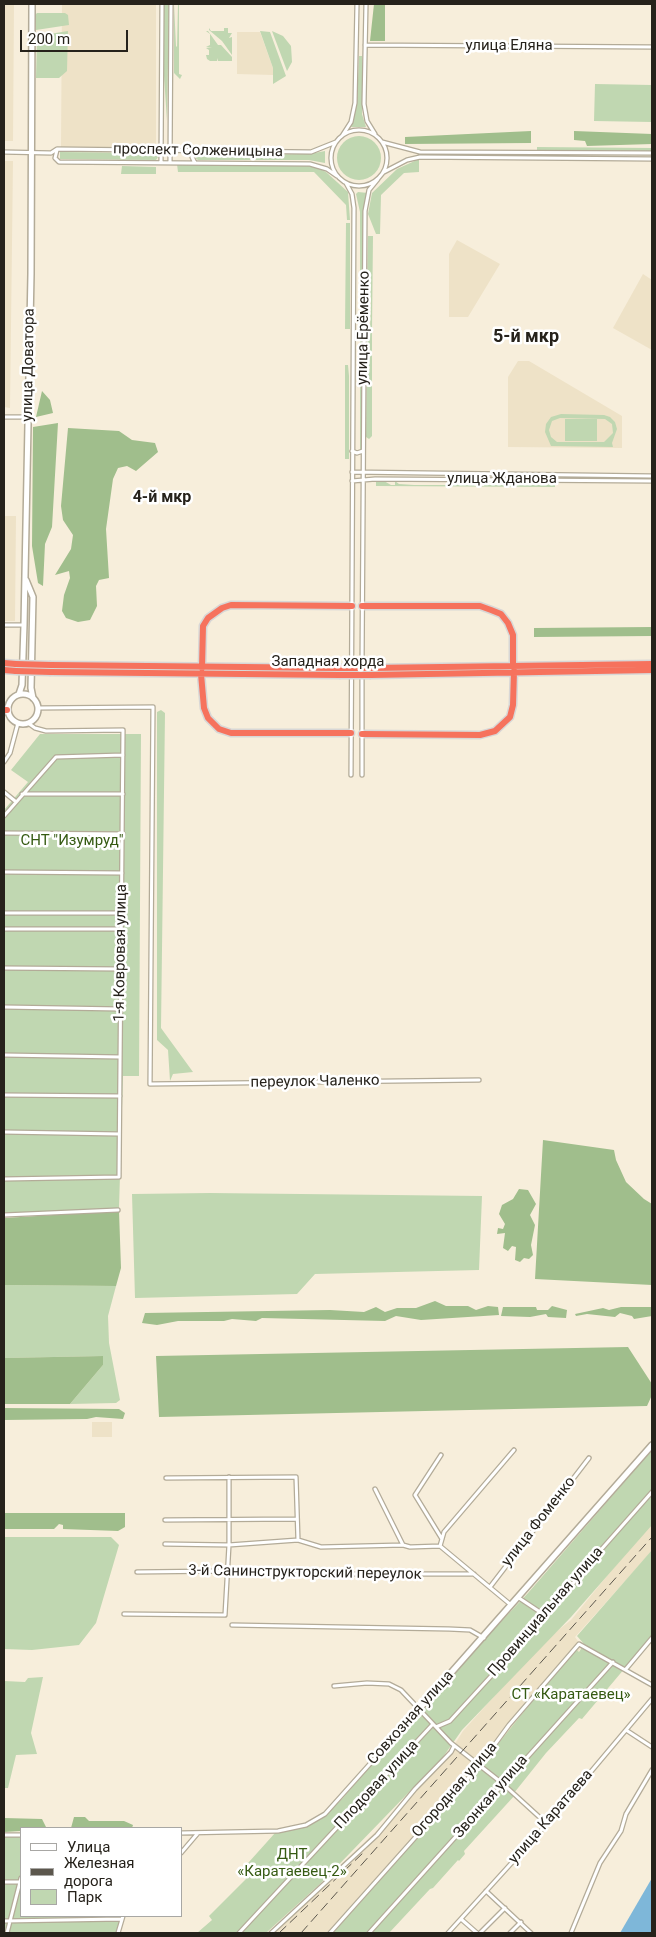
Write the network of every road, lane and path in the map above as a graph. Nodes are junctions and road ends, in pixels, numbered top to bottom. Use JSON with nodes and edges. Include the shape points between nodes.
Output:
{"nodes":[{"id":1,"x":32,"y":4,"type":"edge"},
{"id":2,"x":162,"y":4,"type":"edge"},
{"id":3,"x":171,"y":4,"type":"edge"},
{"id":4,"x":357,"y":4,"type":"edge"},
{"id":5,"x":366,"y":4,"type":"edge"},
{"id":6,"x":366,"y":45,"type":"junction"},
{"id":7,"x":652,"y":47,"type":"edge"},
{"id":8,"x":365,"y":50,"type":"junction"},
{"id":9,"x":357,"y":51,"type":"junction"},
{"id":10,"x":162,"y":123,"type":"junction"},
{"id":11,"x":170,"y":123,"type":"junction"},
{"id":12,"x":375,"y":135,"type":"junction"},
{"id":13,"x":342,"y":136,"type":"junction"},
{"id":14,"x":336,"y":142,"type":"junction"},
{"id":15,"x":382,"y":142,"type":"junction"},
{"id":16,"x":58,"y":149,"type":"junction"},
{"id":17,"x":161,"y":150,"type":"junction"},
{"id":18,"x":170,"y":150,"type":"junction"},
{"id":19,"x":195,"y":150,"type":"junction"},
{"id":20,"x":4,"y":152,"type":"edge"},
{"id":21,"x":32,"y":152,"type":"junction"},
{"id":22,"x":51,"y":153,"type":"junction"},
{"id":23,"x":652,"y":153,"type":"edge"},
{"id":24,"x":55,"y":158,"type":"junction"},
{"id":25,"x":652,"y":159,"type":"edge"},
{"id":26,"x":161,"y":163,"type":"junction"},
{"id":27,"x":170,"y":163,"type":"junction"},
{"id":28,"x":195,"y":163,"type":"junction"},
{"id":29,"x":384,"y":172,"type":"junction"},
{"id":30,"x":337,"y":176,"type":"junction"},
{"id":31,"x":378,"y":179,"type":"junction"},
{"id":32,"x":346,"y":183,"type":"junction"},
{"id":33,"x":4,"y":417,"type":"edge"},
{"id":34,"x":28,"y":417,"type":"junction"},
{"id":35,"x":352,"y":451,"type":"junction"},
{"id":36,"x":363,"y":451,"type":"junction"},
{"id":37,"x":352,"y":472,"type":"junction"},
{"id":38,"x":363,"y":473,"type":"junction"},
{"id":39,"x":652,"y":476,"type":"edge"},
{"id":40,"x":363,"y":480,"type":"junction"},
{"id":41,"x":652,"y":481,"type":"edge"},
{"id":42,"x":352,"y":482,"type":"junction"},
{"id":43,"x":25,"y":577,"type":"junction"},
{"id":44,"x":352,"y":606,"type":"junction"},
{"id":45,"x":362,"y":606,"type":"junction"},
{"id":46,"x":4,"y":625,"type":"edge"},
{"id":47,"x":24,"y":625,"type":"junction"},
{"id":48,"x":4,"y":663,"type":"edge"},
{"id":49,"x":652,"y":664,"type":"edge"},
{"id":50,"x":16,"y":668,"type":"junction"},
{"id":51,"x":514,"y":668,"type":"junction"},
{"id":52,"x":4,"y":670,"type":"edge"},
{"id":53,"x":652,"y":670,"type":"edge"},
{"id":54,"x":202,"y":671,"type":"junction"},
{"id":55,"x":19,"y":694,"type":"junction"},
{"id":56,"x":34,"y":698,"type":"junction"},
{"id":57,"x":38,"y":708,"type":"junction"},
{"id":58,"x":6,"y":710,"type":"edge"},
{"id":59,"x":18,"y":723,"type":"junction"},
{"id":60,"x":28,"y":723,"type":"junction"},
{"id":61,"x":351,"y":733,"type":"junction"},
{"id":62,"x":362,"y":734,"type":"junction"},
{"id":63,"x":123,"y":755,"type":"junction"},
{"id":64,"x":4,"y":762,"type":"edge"},
{"id":65,"x":351,"y":775,"type":"dead end"},
{"id":66,"x":362,"y":776,"type":"dead end"},
{"id":67,"x":4,"y":792,"type":"edge"},
{"id":68,"x":22,"y":794,"type":"junction"},
{"id":69,"x":123,"y":794,"type":"junction"},
{"id":70,"x":15,"y":801,"type":"junction"},
{"id":71,"x":4,"y":816,"type":"edge"},
{"id":72,"x":4,"y":833,"type":"edge"},
{"id":73,"x":123,"y":834,"type":"junction"},
{"id":74,"x":4,"y":872,"type":"edge"},
{"id":75,"x":122,"y":873,"type":"junction"},
{"id":76,"x":4,"y":913,"type":"edge"},
{"id":77,"x":121,"y":913,"type":"junction"},
{"id":78,"x":4,"y":929,"type":"edge"},
{"id":79,"x":120,"y":929,"type":"junction"},
{"id":80,"x":4,"y":968,"type":"edge"},
{"id":81,"x":121,"y":969,"type":"junction"},
{"id":82,"x":4,"y":1008,"type":"edge"},
{"id":83,"x":120,"y":1009,"type":"junction"},
{"id":84,"x":4,"y":1055,"type":"edge"},
{"id":85,"x":120,"y":1057,"type":"junction"},
{"id":86,"x":479,"y":1080,"type":"dead end"},
{"id":87,"x":4,"y":1095,"type":"edge"},
{"id":88,"x":120,"y":1096,"type":"junction"},
{"id":89,"x":4,"y":1132,"type":"edge"},
{"id":90,"x":119,"y":1134,"type":"junction"},
{"id":91,"x":4,"y":1178,"type":"edge"},
{"id":92,"x":118,"y":1210,"type":"dead end"},
{"id":93,"x":4,"y":1216,"type":"edge"},
{"id":94,"x":652,"y":1445,"type":"edge"},
{"id":95,"x":514,"y":1450,"type":"dead end"},
{"id":96,"x":441,"y":1455,"type":"dead end"},
{"id":97,"x":589,"y":1458,"type":"dead end"},
{"id":98,"x":229,"y":1477,"type":"junction"},
{"id":99,"x":166,"y":1478,"type":"dead end"},
{"id":100,"x":375,"y":1490,"type":"dead end"},
{"id":101,"x":652,"y":1492,"type":"edge"},
{"id":102,"x":296,"y":1519,"type":"junction"},
{"id":103,"x":165,"y":1520,"type":"dead end"},
{"id":104,"x":229,"y":1520,"type":"junction"},
{"id":105,"x":298,"y":1540,"type":"junction"},
{"id":106,"x":442,"y":1540,"type":"junction"},
{"id":107,"x":164,"y":1544,"type":"dead end"},
{"id":108,"x":229,"y":1545,"type":"junction"},
{"id":109,"x":404,"y":1545,"type":"junction"},
{"id":110,"x":440,"y":1546,"type":"junction"},
{"id":111,"x":137,"y":1572,"type":"dead end"},
{"id":112,"x":227,"y":1574,"type":"junction"},
{"id":113,"x":474,"y":1574,"type":"junction"},
{"id":114,"x":490,"y":1587,"type":"junction"},
{"id":115,"x":519,"y":1598,"type":"junction"},
{"id":116,"x":512,"y":1605,"type":"junction"},
{"id":117,"x":124,"y":1614,"type":"dead end"},
{"id":118,"x":546,"y":1616,"type":"junction"},
{"id":119,"x":232,"y":1625,"type":"dead end"},
{"id":120,"x":484,"y":1638,"type":"junction"},
{"id":121,"x":652,"y":1638,"type":"edge"},
{"id":122,"x":613,"y":1662,"type":"junction"},
{"id":123,"x":626,"y":1669,"type":"junction"},
{"id":124,"x":652,"y":1685,"type":"edge"},
{"id":125,"x":334,"y":1686,"type":"dead end"},
{"id":126,"x":652,"y":1699,"type":"edge"},
{"id":127,"x":420,"y":1708,"type":"junction"},
{"id":128,"x":434,"y":1725,"type":"junction"},
{"id":129,"x":626,"y":1730,"type":"junction"},
{"id":130,"x":454,"y":1746,"type":"junction"},
{"id":131,"x":652,"y":1747,"type":"edge"},
{"id":132,"x":479,"y":1766,"type":"junction"},
{"id":133,"x":652,"y":1770,"type":"edge"},
{"id":134,"x":502,"y":1783,"type":"junction"},
{"id":135,"x":547,"y":1824,"type":"junction"},
{"id":136,"x":182,"y":1833,"type":"edge"},
{"id":137,"x":198,"y":1833,"type":"junction"},
{"id":138,"x":20,"y":1834,"type":"edge"},
{"id":139,"x":4,"y":1835,"type":"edge"},
{"id":140,"x":182,"y":1851,"type":"edge"},
{"id":141,"x":20,"y":1881,"type":"edge"},
{"id":142,"x":4,"y":1882,"type":"edge"},
{"id":143,"x":20,"y":1885,"type":"edge"},
{"id":144,"x":486,"y":1891,"type":"junction"},
{"id":145,"x":505,"y":1908,"type":"junction"},
{"id":146,"x":122,"y":1917,"type":"edge"},
{"id":147,"x":461,"y":1919,"type":"junction"},
{"id":148,"x":4,"y":1921,"type":"edge"},
{"id":149,"x":10,"y":1921,"type":"junction"},
{"id":150,"x":521,"y":1922,"type":"junction"},
{"id":151,"x":7,"y":1933,"type":"edge"},
{"id":152,"x":118,"y":1933,"type":"edge"},
{"id":153,"x":239,"y":1933,"type":"edge"},
{"id":154,"x":271,"y":1933,"type":"edge"},
{"id":155,"x":330,"y":1933,"type":"edge"},
{"id":156,"x":370,"y":1933,"type":"edge"},
{"id":157,"x":448,"y":1933,"type":"edge"},
{"id":158,"x":478,"y":1933,"type":"edge"},
{"id":159,"x":510,"y":1933,"type":"edge"},
{"id":160,"x":531,"y":1933,"type":"edge"},
{"id":161,"x":571,"y":1933,"type":"edge"}],
"edges":[{"from":1,"to":21,"type":"street","name":"улица Доватора"},
{"from":2,"to":10,"type":"street"},
{"from":3,"to":11,"type":"street"},
{"from":4,"to":9,"type":"street"},
{"from":5,"to":6,"type":"street"},
{"from":6,"to":7,"type":"street","name":"улица Еляна"},
{"from":6,"to":8,"type":"street"},
{"from":8,"to":9,"type":"street"},
{"from":8,"to":12,"type":"street","via":[[365,113]]},
{"from":9,"to":13,"type":"street","via":[[354,113]]},
{"from":10,"to":11,"type":"street"},
{"from":10,"to":17,"type":"street"},
{"from":11,"to":18,"type":"street"},
{"from":12,"to":13,"type":"street","via":[[355,130]]},
{"from":12,"to":15,"type":"street"},
{"from":13,"to":14,"type":"street"},
{"from":14,"to":19,"type":"street","name":"проспект Солженицына","via":[[311,152]]},
{"from":14,"to":30,"type":"street","via":[[332,163]]},
{"from":15,"to":23,"type":"street","via":[[420,152]]},
{"from":15,"to":29,"type":"street","via":[[388,160]]},
{"from":16,"to":17,"type":"street","name":"проспект Солженицына"},
{"from":16,"to":22,"type":"street"},
{"from":16,"to":24,"type":"street"},
{"from":17,"to":18,"type":"street","name":"проспект Солженицына"},
{"from":17,"to":26,"type":"street"},
{"from":18,"to":19,"type":"street","name":"проспект Солженицына"},
{"from":18,"to":27,"type":"street"},
{"from":19,"to":28,"type":"street","via":[[192,156]]},
{"from":20,"to":21,"type":"street"},
{"from":21,"to":22,"type":"street"},
{"from":21,"to":34,"type":"street","name":"улица Доватора"},
{"from":22,"to":24,"type":"street"},
{"from":24,"to":26,"type":"street","name":"проспект Солженицына","via":[[59,162]]},
{"from":25,"to":29,"type":"street","via":[[420,157]]},
{"from":26,"to":27,"type":"street","name":"проспект Солженицына"},
{"from":27,"to":28,"type":"street","name":"проспект Солженицына"},
{"from":28,"to":30,"type":"street","name":"проспект Солженицына","via":[[310,164]]},
{"from":29,"to":31,"type":"street"},
{"from":30,"to":32,"type":"street"},
{"from":31,"to":32,"type":"street","via":[[366,186]]},
{"from":31,"to":36,"type":"street","name":"улица Ерёменко","via":[[369,190],[365,206]]},
{"from":32,"to":35,"type":"street","name":"улица Ерёменко","via":[[354,208]]},
{"from":33,"to":34,"type":"street"},
{"from":34,"to":43,"type":"street","name":"улица Доватора"},
{"from":35,"to":36,"type":"street"},
{"from":35,"to":37,"type":"street","name":"улица Ерёменко"},
{"from":36,"to":38,"type":"street","name":"улица Ерёменко"},
{"from":37,"to":38,"type":"street","name":"улица Жданова"},
{"from":37,"to":42,"type":"street","name":"улица Ерёменко"},
{"from":38,"to":39,"type":"street","name":"улица Жданова"},
{"from":38,"to":40,"type":"street","name":"улица Ерёменко"},
{"from":40,"to":41,"type":"street","name":"улица Жданова"},
{"from":40,"to":42,"type":"street","name":"улица Жданова"},
{"from":40,"to":45,"type":"street","name":"улица Ерёменко"},
{"from":42,"to":44,"type":"street","name":"улица Ерёменко"},
{"from":43,"to":47,"type":"street","name":"улица Доватора"},
{"from":43,"to":56,"type":"street","name":"улица Доватора","via":[[32,597],[31,688]]},
{"from":44,"to":54,"type":"highway","via":[[231,605],[222,608],[208,618],[204,626]]},
{"from":44,"to":61,"type":"street","name":"улица Ерёменко"},
{"from":45,"to":51,"type":"highway","via":[[480,606],[501,614],[513,635]]},
{"from":45,"to":62,"type":"street","name":"улица Ерёменко"},
{"from":46,"to":47,"type":"street"},
{"from":47,"to":55,"type":"street","name":"улица Доватора"},
{"from":48,"to":50,"type":"highway","name":"Западная хорда"},
{"from":49,"to":51,"type":"highway","name":"Западная хорда"},
{"from":50,"to":52,"type":"highway","name":"Западная хорда"},
{"from":50,"to":54,"type":"highway","name":"Западная хорда","bridge":true},
{"from":51,"to":53,"type":"highway","name":"Западная хорда"},
{"from":51,"to":54,"type":"highway","name":"Западная хорда","bridge":true},
{"from":51,"to":62,"type":"highway","via":[[510,717],[496,731],[480,735]]},
{"from":54,"to":61,"type":"highway","via":[[204,708],[208,718],[219,729],[231,732]]},
{"from":55,"to":56,"type":"street"},
{"from":55,"to":58,"type":"street","via":[[9,701]]},
{"from":56,"to":57,"type":"street"},
{"from":57,"to":60,"type":"street","via":[[35,718]]},
{"from":57,"to":86,"type":"street","name":"переулок Чаленко","via":[[153,707],[150,1084]]},
{"from":58,"to":59,"type":"street"},
{"from":59,"to":60,"type":"street"},
{"from":59,"to":64,"type":"street","via":[[10,753]]},
{"from":60,"to":63,"type":"street","name":"1-я Ковровая улица","via":[[46,731],[123,730]]},
{"from":61,"to":65,"type":"street","name":"улица Ерёменко"},
{"from":62,"to":66,"type":"street","name":"улица Ерёменко"},
{"from":63,"to":68,"type":"street","via":[[56,757]]},
{"from":63,"to":69,"type":"street","name":"1-я Ковровая улица"},
{"from":67,"to":70,"type":"street"},
{"from":68,"to":69,"type":"street"},
{"from":68,"to":70,"type":"street"},
{"from":69,"to":73,"type":"street","name":"1-я Ковровая улица"},
{"from":70,"to":71,"type":"street"},
{"from":72,"to":73,"type":"street"},
{"from":73,"to":75,"type":"street","name":"1-я Ковровая улица"},
{"from":74,"to":75,"type":"street"},
{"from":75,"to":77,"type":"street","name":"1-я Ковровая улица"},
{"from":76,"to":77,"type":"street"},
{"from":77,"to":79,"type":"street","name":"1-я Ковровая улица"},
{"from":78,"to":79,"type":"street"},
{"from":79,"to":81,"type":"street","name":"1-я Ковровая улица"},
{"from":80,"to":81,"type":"street"},
{"from":81,"to":83,"type":"street","name":"1-я Ковровая улица"},
{"from":82,"to":83,"type":"street"},
{"from":83,"to":85,"type":"street","name":"1-я Ковровая улица"},
{"from":84,"to":85,"type":"street"},
{"from":85,"to":88,"type":"street","name":"1-я Ковровая улица"},
{"from":87,"to":88,"type":"street"},
{"from":88,"to":90,"type":"street","name":"1-я Ковровая улица"},
{"from":89,"to":90,"type":"street"},
{"from":90,"to":91,"type":"street","name":"1-я Ковровая улица","via":[[119,1177]]},
{"from":92,"to":93,"type":"street"},
{"from":94,"to":115,"type":"street","name":"Совхозная улица"},
{"from":95,"to":106,"type":"street","via":[[444,1532]]},
{"from":96,"to":106,"type":"street","via":[[415,1495]]},
{"from":97,"to":114,"type":"street","name":"улица Фоменко"},
{"from":98,"to":99,"type":"street"},
{"from":98,"to":102,"type":"street","via":[[296,1477]]},
{"from":98,"to":104,"type":"street"},
{"from":100,"to":109,"type":"street"},
{"from":101,"to":118,"type":"street","name":"Провинциальная улица"},
{"from":102,"to":104,"type":"street"},
{"from":102,"to":105,"type":"street"},
{"from":103,"to":104,"type":"street"},
{"from":104,"to":108,"type":"street"},
{"from":105,"to":108,"type":"street"},
{"from":105,"to":109,"type":"street","via":[[321,1547]]},
{"from":106,"to":110,"type":"street"},
{"from":107,"to":108,"type":"street"},
{"from":108,"to":112,"type":"street"},
{"from":109,"to":110,"type":"street"},
{"from":110,"to":113,"type":"street"},
{"from":111,"to":112,"type":"street","name":"3-й Санинструкторский переулок","via":[[220,1570]]},
{"from":112,"to":113,"type":"street","name":"3-й Санинструкторский переулок"},
{"from":112,"to":117,"type":"street","via":[[225,1614]]},
{"from":113,"to":114,"type":"street"},
{"from":114,"to":116,"type":"street"},
{"from":115,"to":116,"type":"street","name":"Совхозная улица"},
{"from":115,"to":118,"type":"street"},
{"from":116,"to":120,"type":"street","name":"Совхозная улица"},
{"from":118,"to":128,"type":"street","name":"Провинциальная улица","via":[[450,1721]]},
{"from":119,"to":120,"type":"street","via":[[470,1630]]},
{"from":120,"to":127,"type":"street","name":"Совхозная улица"},
{"from":121,"to":123,"type":"street"},
{"from":122,"to":123,"type":"street"},
{"from":122,"to":132,"type":"street","name":"Огородная улица","via":[[579,1644],[509,1725]]},
{"from":122,"to":134,"type":"street","name":"Звонкая улица"},
{"from":123,"to":124,"type":"street"},
{"from":125,"to":127,"type":"street","via":[[389,1684],[401,1690]]},
{"from":126,"to":129,"type":"street","name":"улица Каратаева"},
{"from":127,"to":128,"type":"street"},
{"from":127,"to":137,"type":"street","name":"Совхозная улица","via":[[325,1814],[306,1825],[278,1831]]},
{"from":128,"to":130,"type":"street"},
{"from":128,"to":153,"type":"street","name":"Плодовая улица"},
{"from":129,"to":131,"type":"street"},
{"from":129,"to":135,"type":"street","name":"улица Каратаева"},
{"from":130,"to":132,"type":"street"},
{"from":130,"to":154,"type":"street","via":[[377,1835]]},
{"from":132,"to":134,"type":"street"},
{"from":132,"to":155,"type":"street","name":"Огородная улица"},
{"from":133,"to":161,"type":"street","via":[[600,1863]]},
{"from":134,"to":135,"type":"street"},
{"from":134,"to":156,"type":"street","name":"Звонкая улица"},
{"from":135,"to":144,"type":"street","name":"улица Каратаева"},
{"from":136,"to":137,"type":"street"},
{"from":137,"to":140,"type":"street"},
{"from":138,"to":139,"type":"street"},
{"from":141,"to":142,"type":"street"},
{"from":143,"to":149,"type":"street"},
{"from":144,"to":145,"type":"street"},
{"from":144,"to":147,"type":"street","name":"улица Каратаева"},
{"from":145,"to":150,"type":"street"},
{"from":145,"to":158,"type":"street"},
{"from":146,"to":149,"type":"street"},
{"from":146,"to":152,"type":"street"},
{"from":147,"to":157,"type":"street","name":"улица Каратаева"},
{"from":147,"to":158,"type":"street"},
{"from":148,"to":149,"type":"street"},
{"from":149,"to":151,"type":"street"},
{"from":150,"to":159,"type":"street"},
{"from":150,"to":160,"type":"street"}]}
